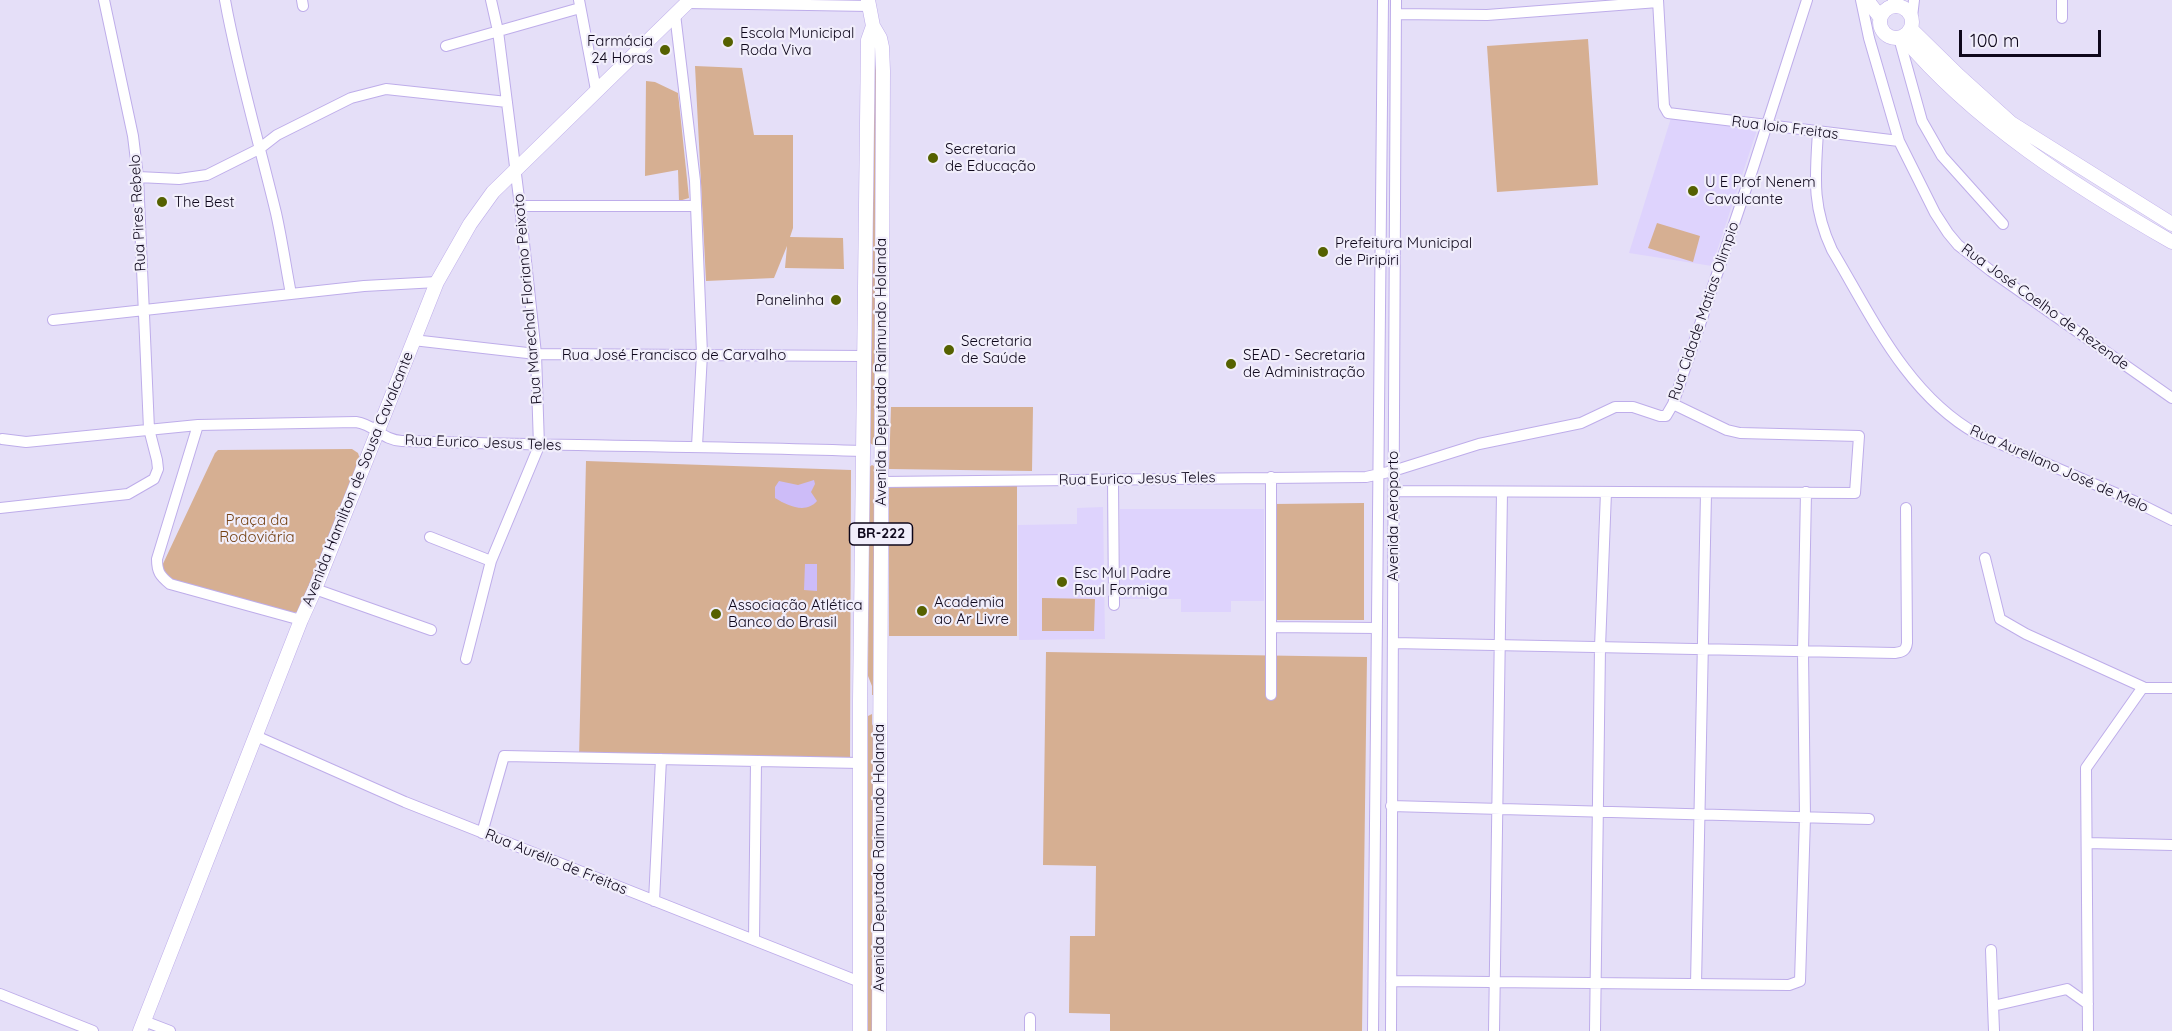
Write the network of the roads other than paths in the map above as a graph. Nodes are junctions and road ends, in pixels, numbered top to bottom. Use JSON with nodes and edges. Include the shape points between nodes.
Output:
{"nodes":[{"id":1,"x":104,"y":0,"type":"edge"},
{"id":2,"x":225,"y":0,"type":"edge"},
{"id":3,"x":491,"y":0,"type":"edge"},
{"id":4,"x":1383,"y":0,"type":"edge"},
{"id":5,"x":1396,"y":0,"type":"edge"},
{"id":6,"x":1807,"y":0,"type":"edge"},
{"id":7,"x":1861,"y":0,"type":"edge"},
{"id":8,"x":1867,"y":0,"type":"edge"},
{"id":9,"x":1914,"y":0,"type":"edge"},
{"id":10,"x":2062,"y":0,"type":"edge"},
{"id":11,"x":1658,"y":1,"type":"edge"},
{"id":12,"x":688,"y":2,"type":"edge"},
{"id":13,"x":872,"y":2,"type":"edge"},
{"id":14,"x":580,"y":4,"type":"edge"},
{"id":15,"x":1562,"y":4,"type":"edge"},
{"id":16,"x":1888,"y":6,"type":"edge"},
{"id":17,"x":675,"y":14,"type":"junction"},
{"id":18,"x":1396,"y":14,"type":"junction"},
{"id":19,"x":2062,"y":18,"type":"dead end"},
{"id":20,"x":1906,"y":30,"type":"junction"},
{"id":21,"x":498,"y":31,"type":"junction"},
{"id":22,"x":874,"y":35,"type":"junction"},
{"id":23,"x":446,"y":46,"type":"dead end"},
{"id":24,"x":596,"y":90,"type":"junction"},
{"id":25,"x":507,"y":102,"type":"junction"},
{"id":26,"x":1766,"y":126,"type":"junction"},
{"id":27,"x":1818,"y":132,"type":"junction"},
{"id":28,"x":1899,"y":141,"type":"junction"},
{"id":29,"x":259,"y":149,"type":"junction"},
{"id":30,"x":515,"y":169,"type":"junction"},
{"id":31,"x":138,"y":177,"type":"junction"},
{"id":32,"x":520,"y":206,"type":"junction"},
{"id":33,"x":695,"y":206,"type":"junction"},
{"id":34,"x":2002,"y":224,"type":"dead end"},
{"id":35,"x":2172,"y":224,"type":"edge"},
{"id":36,"x":2172,"y":242,"type":"edge"},
{"id":37,"x":437,"y":282,"type":"junction"},
{"id":38,"x":291,"y":294,"type":"junction"},
{"id":39,"x":142,"y":311,"type":"junction"},
{"id":40,"x":53,"y":320,"type":"dead end"},
{"id":41,"x":413,"y":340,"type":"junction"},
{"id":42,"x":536,"y":354,"type":"junction"},
{"id":43,"x":702,"y":354,"type":"junction"},
{"id":44,"x":864,"y":356,"type":"junction"},
{"id":45,"x":2172,"y":399,"type":"edge"},
{"id":46,"x":1673,"y":404,"type":"junction"},
{"id":47,"x":1666,"y":416,"type":"joint"},
{"id":48,"x":198,"y":425,"type":"junction"},
{"id":49,"x":149,"y":429,"type":"junction"},
{"id":50,"x":378,"y":429,"type":"junction"},
{"id":51,"x":2,"y":439,"type":"dead end"},
{"id":52,"x":539,"y":446,"type":"junction"},
{"id":53,"x":697,"y":446,"type":"junction"},
{"id":54,"x":864,"y":451,"type":"junction"},
{"id":55,"x":1393,"y":471,"type":"junction"},
{"id":56,"x":1378,"y":475,"type":"junction"},
{"id":57,"x":1271,"y":477,"type":"junction"},
{"id":58,"x":1113,"y":479,"type":"junction"},
{"id":59,"x":881,"y":482,"type":"junction"},
{"id":60,"x":1394,"y":491,"type":"junction"},
{"id":61,"x":1502,"y":492,"type":"junction"},
{"id":62,"x":1606,"y":492,"type":"junction"},
{"id":63,"x":1806,"y":492,"type":"junction"},
{"id":64,"x":1706,"y":493,"type":"junction"},
{"id":65,"x":0,"y":508,"type":"edge"},
{"id":66,"x":1906,"y":508,"type":"dead end"},
{"id":67,"x":2172,"y":520,"type":"edge"},
{"id":68,"x":430,"y":537,"type":"dead end"},
{"id":69,"x":1985,"y":558,"type":"dead end"},
{"id":70,"x":491,"y":561,"type":"junction"},
{"id":71,"x":315,"y":589,"type":"junction"},
{"id":72,"x":1114,"y":605,"type":"dead end"},
{"id":73,"x":301,"y":620,"type":"junction"},
{"id":74,"x":1271,"y":627,"type":"junction"},
{"id":75,"x":1377,"y":627,"type":"junction"},
{"id":76,"x":430,"y":630,"type":"dead end"},
{"id":77,"x":1393,"y":643,"type":"junction"},
{"id":78,"x":1500,"y":645,"type":"junction"},
{"id":79,"x":1600,"y":647,"type":"junction"},
{"id":80,"x":1703,"y":650,"type":"junction"},
{"id":81,"x":1803,"y":652,"type":"junction"},
{"id":82,"x":466,"y":659,"type":"dead end"},
{"id":83,"x":2142,"y":687,"type":"junction"},
{"id":84,"x":2172,"y":688,"type":"edge"},
{"id":85,"x":1271,"y":695,"type":"dead end"},
{"id":86,"x":860,"y":700,"type":"junction"},
{"id":87,"x":880,"y":702,"type":"junction"},
{"id":88,"x":256,"y":736,"type":"junction"},
{"id":89,"x":661,"y":759,"type":"junction"},
{"id":90,"x":756,"y":761,"type":"junction"},
{"id":91,"x":860,"y":763,"type":"junction"},
{"id":92,"x":1391,"y":806,"type":"junction"},
{"id":93,"x":1497,"y":809,"type":"junction"},
{"id":94,"x":1599,"y":812,"type":"junction"},
{"id":95,"x":1699,"y":814,"type":"junction"},
{"id":96,"x":1805,"y":817,"type":"junction"},
{"id":97,"x":1869,"y":819,"type":"dead end"},
{"id":98,"x":482,"y":833,"type":"junction"},
{"id":99,"x":2087,"y":843,"type":"junction"},
{"id":100,"x":2172,"y":845,"type":"edge"},
{"id":101,"x":654,"y":901,"type":"junction"},
{"id":102,"x":753,"y":940,"type":"junction"},
{"id":103,"x":1991,"y":950,"type":"dead end"},
{"id":104,"x":1391,"y":981,"type":"junction"},
{"id":105,"x":860,"y":982,"type":"junction"},
{"id":106,"x":1496,"y":982,"type":"junction"},
{"id":107,"x":1596,"y":983,"type":"junction"},
{"id":108,"x":1696,"y":984,"type":"junction"},
{"id":109,"x":0,"y":993,"type":"edge"},
{"id":110,"x":2088,"y":1004,"type":"junction"},
{"id":111,"x":1994,"y":1006,"type":"junction"},
{"id":112,"x":1030,"y":1018,"type":"dead end"},
{"id":113,"x":142,"y":1026,"type":"edge"},
{"id":114,"x":93,"y":1031,"type":"edge"},
{"id":115,"x":170,"y":1031,"type":"edge"},
{"id":116,"x":860,"y":1031,"type":"edge"},
{"id":117,"x":879,"y":1031,"type":"edge"},
{"id":118,"x":1030,"y":1031,"type":"edge"},
{"id":119,"x":1373,"y":1031,"type":"edge"},
{"id":120,"x":1391,"y":1031,"type":"edge"},
{"id":121,"x":1494,"y":1031,"type":"edge"},
{"id":122,"x":1595,"y":1031,"type":"edge"},
{"id":123,"x":1994,"y":1031,"type":"edge"},
{"id":124,"x":2088,"y":1031,"type":"edge"}],
"edges":[{"from":1,"to":31,"type":"street","name":"Rua Pires Rebelo","via":[[134,136]]},
{"from":2,"to":29,"type":"street"},
{"from":3,"to":21,"type":"street","name":"Rua Marechal Floriano Peixoto"},
{"from":4,"to":56,"type":"street","name":"Avenida Aeroporto"},
{"from":5,"to":18,"type":"street","name":"Avenida Aeroporto"},
{"from":6,"to":26,"type":"street","name":"Rua Cidade Matias Olimpio"},
{"from":7,"to":28,"type":"street","name":"Rua José Coelho de Rezende"},
{"from":8,"to":16,"type":"main road"},
{"from":9,"to":20,"type":"street"},
{"from":10,"to":19,"type":"street"},
{"from":11,"to":15,"type":"street"},
{"from":11,"to":26,"type":"street","name":"Rua Ioio Freitas","via":[[1666,111]]},
{"from":12,"to":13,"type":"street"},
{"from":12,"to":17,"type":"main road","name":"Avenida Hamilton de Sousa Cavalcante"},
{"from":13,"to":22,"type":"main road","number":"BR-222"},
{"from":14,"to":21,"type":"street"},
{"from":14,"to":24,"type":"street"},
{"from":15,"to":18,"type":"street","via":[[1487,15]]},
{"from":16,"to":20,"type":"main road","via":[[1903,6]]},
{"from":16,"to":20,"type":"main road","via":[[1882,31],[1889,37]]},
{"from":17,"to":24,"type":"main road","name":"Avenida Hamilton de Sousa Cavalcante"},
{"from":17,"to":33,"type":"street"},
{"from":18,"to":55,"type":"street","name":"Avenida Aeroporto"},
{"from":20,"to":34,"type":"street","via":[[1922,121],[1942,156]]},
{"from":20,"to":35,"type":"main road","via":[[2011,123]]},
{"from":20,"to":36,"type":"main road","via":[[1929,65],[1995,126],[2056,170]]},
{"from":21,"to":23,"type":"street"},
{"from":21,"to":25,"type":"street","name":"Rua Marechal Floriano Peixoto"},
{"from":22,"to":44,"type":"main road","name":"Avenida Deputado Raimundo Holanda","number":"BR-222"},
{"from":22,"to":59,"type":"main road","name":"Avenida Deputado Raimundo Holanda","number":"BR-222","via":[[883,64]]},
{"from":24,"to":30,"type":"main road","name":"Avenida Hamilton de Sousa Cavalcante"},
{"from":25,"to":29,"type":"street","via":[[386,89],[351,98],[277,135]]},
{"from":25,"to":30,"type":"street","name":"Rua Marechal Floriano Peixoto"},
{"from":26,"to":27,"type":"street","name":"Rua Ioio Freitas"},
{"from":26,"to":46,"type":"street","name":"Rua Cidade Matias Olimpio"},
{"from":27,"to":28,"type":"street","name":"Rua Ioio Freitas"},
{"from":27,"to":67,"type":"street","name":"Rua Aureliano José de Melo","via":[[1816,199],[1825,236],[1901,366],[1961,425]]},
{"from":28,"to":45,"type":"street","name":"Rua José Coelho de Rezende","via":[[1935,213],[1958,245]]},
{"from":29,"to":31,"type":"street","via":[[207,176]]},
{"from":29,"to":38,"type":"street","via":[[278,220]]},
{"from":30,"to":32,"type":"street","name":"Rua Marechal Floriano Peixoto"},
{"from":30,"to":37,"type":"main road","name":"Avenida Hamilton de Sousa Cavalcante","via":[[470,224]]},
{"from":31,"to":39,"type":"street","name":"Rua Pires Rebelo"},
{"from":32,"to":33,"type":"street"},
{"from":32,"to":42,"type":"street","name":"Rua Marechal Floriano Peixoto"},
{"from":33,"to":43,"type":"street"},
{"from":37,"to":38,"type":"street"},
{"from":37,"to":41,"type":"main road","name":"Avenida Hamilton de Sousa Cavalcante"},
{"from":38,"to":39,"type":"street"},
{"from":39,"to":40,"type":"street"},
{"from":39,"to":49,"type":"street","name":"Rua Pires Rebelo"},
{"from":41,"to":42,"type":"street","name":"Rua José Francisco de Carvalho"},
{"from":41,"to":50,"type":"main road","name":"Avenida Hamilton de Sousa Cavalcante"},
{"from":42,"to":43,"type":"street","name":"Rua José Francisco de Carvalho"},
{"from":42,"to":52,"type":"street","name":"Rua Marechal Floriano Peixoto"},
{"from":43,"to":44,"type":"street","name":"Rua José Francisco de Carvalho"},
{"from":43,"to":53,"type":"street"},
{"from":44,"to":54,"type":"main road","name":"Avenida Deputado Raimundo Holanda","number":"BR-222"},
{"from":46,"to":47,"type":"street","name":"Rua Cidade Matias Olimpio"},
{"from":46,"to":63,"type":"street","via":[[1740,433],[1859,436],[1855,493]]},
{"from":47,"to":55,"type":"street","name":"Rua Eurico Jesus Teles","via":[[1633,407],[1615,407],[1581,423],[1479,444]]},
{"from":48,"to":49,"type":"street","name":"Rua Eurico Jesus Teles"},
{"from":48,"to":50,"type":"street","name":"Rua Eurico Jesus Teles","via":[[356,422]]},
{"from":48,"to":73,"type":"street","via":[[158,559],[160,576],[170,584]]},
{"from":49,"to":51,"type":"street","name":"Rua Eurico Jesus Teles","via":[[26,442]]},
{"from":49,"to":65,"type":"street","name":"Rua Pires Rebelo","via":[[158,469],[147,484],[128,494]]},
{"from":50,"to":52,"type":"street","name":"Rua Eurico Jesus Teles","via":[[392,440]]},
{"from":50,"to":71,"type":"main road","name":"Avenida Hamilton de Sousa Cavalcante"},
{"from":52,"to":53,"type":"street","name":"Rua Eurico Jesus Teles"},
{"from":52,"to":70,"type":"street","name":"Rua Marechal Floriano Peixoto"},
{"from":53,"to":54,"type":"street","name":"Rua Eurico Jesus Teles"},
{"from":54,"to":86,"type":"main road","name":"Avenida Deputado Raimundo Holanda","number":"BR-222"},
{"from":55,"to":56,"type":"street","name":"Rua Eurico Jesus Teles"},
{"from":55,"to":60,"type":"street","name":"Avenida Aeroporto"},
{"from":56,"to":57,"type":"street","name":"Rua Eurico Jesus Teles"},
{"from":56,"to":75,"type":"street","name":"Avenida Aeroporto"},
{"from":57,"to":58,"type":"street","name":"Rua Eurico Jesus Teles"},
{"from":57,"to":74,"type":"street"},
{"from":58,"to":59,"type":"street","name":"Rua Eurico Jesus Teles"},
{"from":58,"to":72,"type":"street"},
{"from":59,"to":87,"type":"main road","name":"Avenida Deputado Raimundo Holanda","number":"BR-222"},
{"from":60,"to":61,"type":"street"},
{"from":60,"to":77,"type":"street","name":"Avenida Aeroporto"},
{"from":61,"to":62,"type":"street"},
{"from":61,"to":78,"type":"street"},
{"from":62,"to":64,"type":"street"},
{"from":62,"to":79,"type":"street"},
{"from":63,"to":64,"type":"street"},
{"from":63,"to":81,"type":"street"},
{"from":64,"to":80,"type":"street"},
{"from":66,"to":81,"type":"street","via":[[1905,650]]},
{"from":68,"to":70,"type":"street"},
{"from":69,"to":83,"type":"street","via":[[2000,619]]},
{"from":70,"to":82,"type":"street","name":"Rua Marechal Floriano Peixoto"},
{"from":71,"to":73,"type":"main road","name":"Avenida Hamilton de Sousa Cavalcante"},
{"from":71,"to":76,"type":"street"},
{"from":73,"to":88,"type":"main road","name":"Avenida Hamilton de Sousa Cavalcante"},
{"from":74,"to":75,"type":"street"},
{"from":74,"to":85,"type":"street"},
{"from":75,"to":119,"type":"street","name":"Avenida Aeroporto"},
{"from":77,"to":78,"type":"street"},
{"from":77,"to":92,"type":"street","name":"Avenida Aeroporto"},
{"from":78,"to":79,"type":"street"},
{"from":78,"to":93,"type":"street"},
{"from":79,"to":80,"type":"street"},
{"from":79,"to":94,"type":"street"},
{"from":80,"to":81,"type":"street"},
{"from":80,"to":95,"type":"street"},
{"from":81,"to":96,"type":"street"},
{"from":83,"to":84,"type":"street"},
{"from":83,"to":99,"type":"street","via":[[2086,768]]},
{"from":86,"to":87,"type":"main road"},
{"from":86,"to":91,"type":"main road","name":"Avenida Deputado Raimundo Holanda","number":"BR-222"},
{"from":87,"to":117,"type":"main road","name":"Avenida Deputado Raimundo Holanda","number":"BR-222"},
{"from":88,"to":98,"type":"street","name":"Rua Aurélio de Freitas"},
{"from":88,"to":113,"type":"main road","name":"Avenida Hamilton de Sousa Cavalcante"},
{"from":89,"to":90,"type":"street"},
{"from":89,"to":98,"type":"street","via":[[504,756]]},
{"from":89,"to":101,"type":"street"},
{"from":90,"to":91,"type":"street"},
{"from":90,"to":102,"type":"street"},
{"from":91,"to":105,"type":"main road","name":"Avenida Deputado Raimundo Holanda","number":"BR-222"},
{"from":92,"to":93,"type":"street"},
{"from":92,"to":104,"type":"street","name":"Avenida Aeroporto"},
{"from":93,"to":94,"type":"street"},
{"from":93,"to":106,"type":"street"},
{"from":94,"to":95,"type":"street"},
{"from":94,"to":107,"type":"street"},
{"from":95,"to":96,"type":"street"},
{"from":95,"to":108,"type":"street"},
{"from":96,"to":97,"type":"street"},
{"from":96,"to":108,"type":"street","via":[[1800,981],[1789,985]]},
{"from":98,"to":101,"type":"street","name":"Rua Aurélio de Freitas"},
{"from":99,"to":100,"type":"street"},
{"from":99,"to":110,"type":"street"},
{"from":101,"to":102,"type":"street","name":"Rua Aurélio de Freitas"},
{"from":102,"to":105,"type":"street","name":"Rua Aurélio de Freitas"},
{"from":103,"to":111,"type":"street"},
{"from":104,"to":106,"type":"street"},
{"from":104,"to":120,"type":"street","name":"Avenida Aeroporto"},
{"from":105,"to":116,"type":"main road","name":"Avenida Deputado Raimundo Holanda","number":"BR-222"},
{"from":106,"to":107,"type":"street"},
{"from":106,"to":121,"type":"street"},
{"from":107,"to":108,"type":"street"},
{"from":107,"to":122,"type":"street"},
{"from":109,"to":114,"type":"street"},
{"from":110,"to":111,"type":"street","via":[[2067,989]]},
{"from":110,"to":124,"type":"street"},
{"from":111,"to":123,"type":"street"},
{"from":112,"to":118,"type":"street"},
{"from":113,"to":115,"type":"street"}]}
